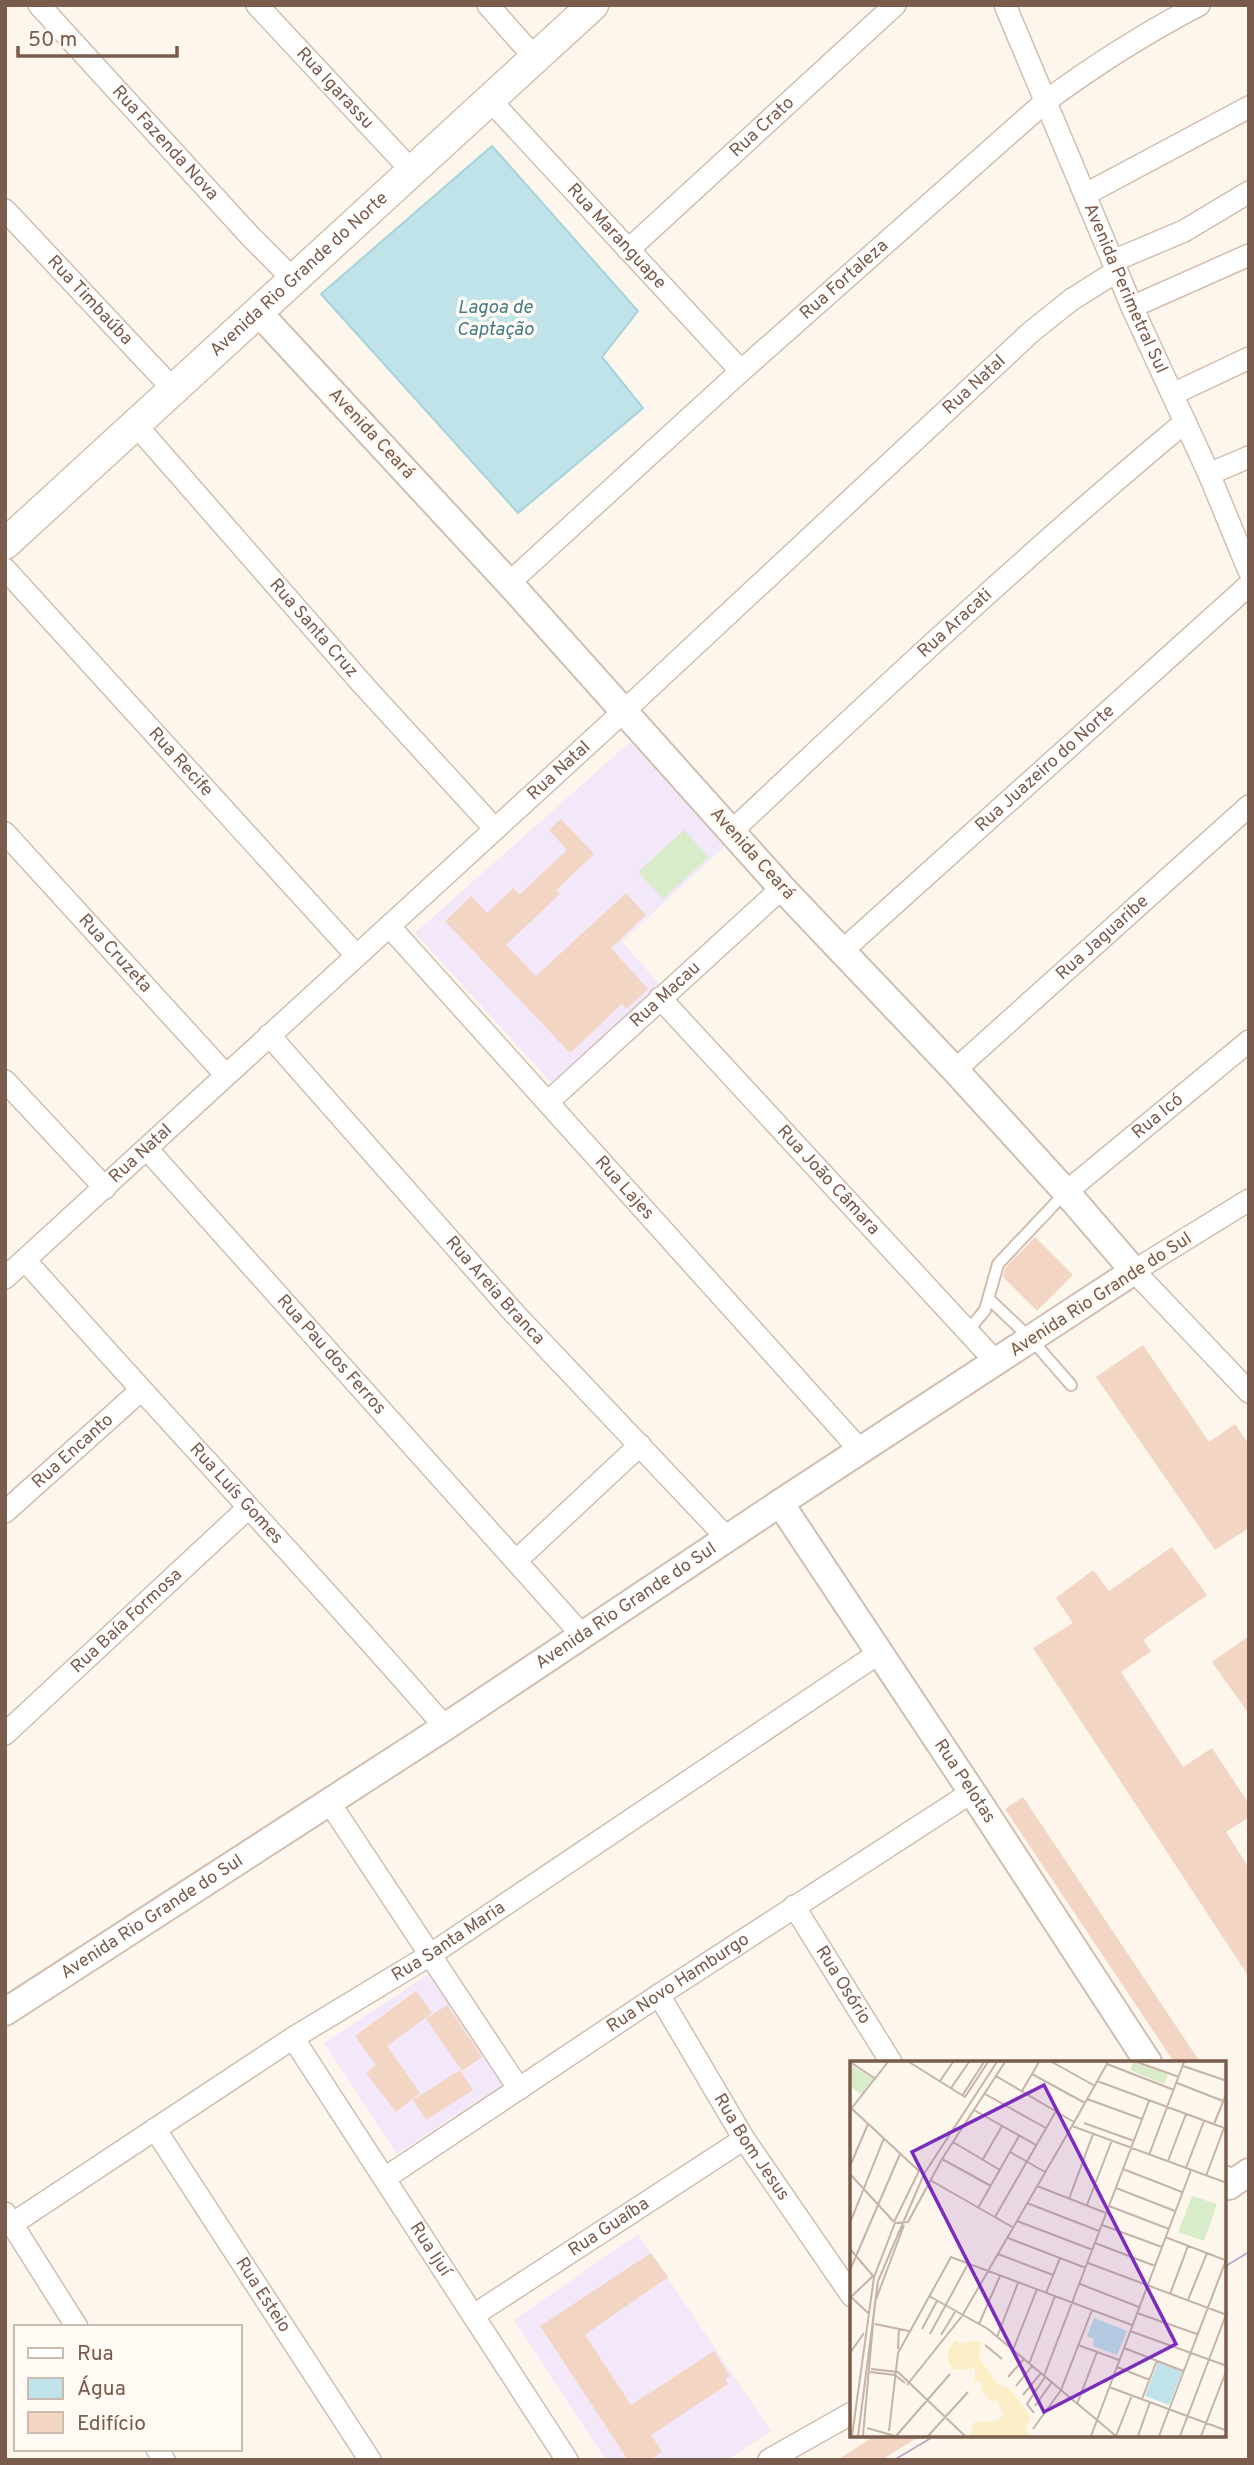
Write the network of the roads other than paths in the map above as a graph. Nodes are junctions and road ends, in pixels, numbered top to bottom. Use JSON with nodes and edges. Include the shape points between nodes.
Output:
{"nodes":[{"id":1,"x":39,"y":5,"type":"edge"},
{"id":2,"x":257,"y":5,"type":"edge"},
{"id":3,"x":488,"y":5,"type":"edge"},
{"id":4,"x":593,"y":5,"type":"edge"},
{"id":5,"x":895,"y":5,"type":"edge"},
{"id":6,"x":1005,"y":5,"type":"edge"},
{"id":7,"x":1199,"y":5,"type":"edge"},
{"id":8,"x":535,"y":58,"type":"junction"},
{"id":9,"x":490,"y":100,"type":"junction"},
{"id":10,"x":1046,"y":101,"type":"junction"},
{"id":11,"x":1249,"y":107,"type":"edge"},
{"id":12,"x":412,"y":172,"type":"junction"},
{"id":13,"x":1249,"y":192,"type":"edge"},
{"id":14,"x":1086,"y":194,"type":"junction"},
{"id":15,"x":5,"y":210,"type":"edge"},
{"id":16,"x":628,"y":250,"type":"junction"},
{"id":17,"x":1249,"y":255,"type":"edge"},
{"id":18,"x":1115,"y":266,"type":"junction"},
{"id":19,"x":294,"y":280,"type":"junction"},
{"id":20,"x":1132,"y":307,"type":"junction"},
{"id":21,"x":258,"y":312,"type":"junction"},
{"id":22,"x":1249,"y":358,"type":"edge"},
{"id":23,"x":741,"y":371,"type":"junction"},
{"id":24,"x":174,"y":390,"type":"junction"},
{"id":25,"x":1173,"y":394,"type":"junction"},
{"id":26,"x":1185,"y":422,"type":"junction"},
{"id":27,"x":136,"y":425,"type":"junction"},
{"id":28,"x":1249,"y":457,"type":"edge"},
{"id":29,"x":1209,"y":474,"type":"junction"},
{"id":30,"x":5,"y":544,"type":"edge"},
{"id":31,"x":5,"y":569,"type":"edge"},
{"id":32,"x":1249,"y":571,"type":"edge"},
{"id":33,"x":509,"y":583,"type":"junction"},
{"id":34,"x":1249,"y":585,"type":"edge"},
{"id":35,"x":623,"y":712,"type":"junction"},
{"id":36,"x":1249,"y":806,"type":"edge"},
{"id":37,"x":495,"y":829,"type":"junction"},
{"id":38,"x":731,"y":832,"type":"junction"},
{"id":39,"x":5,"y":833,"type":"edge"},
{"id":40,"x":782,"y":888,"type":"junction"},
{"id":41,"x":389,"y":926,"type":"junction"},
{"id":42,"x":842,"y":951,"type":"junction"},
{"id":43,"x":356,"y":955,"type":"junction"},
{"id":44,"x":660,"y":998,"type":"junction"},
{"id":45,"x":269,"y":1035,"type":"junction"},
{"id":46,"x":1249,"y":1041,"type":"edge"},
{"id":47,"x":955,"y":1070,"type":"junction"},
{"id":48,"x":225,"y":1074,"type":"junction"},
{"id":49,"x":5,"y":1081,"type":"edge"},
{"id":50,"x":548,"y":1102,"type":"junction"},
{"id":51,"x":147,"y":1149,"type":"junction"},
{"id":52,"x":105,"y":1188,"type":"junction"},
{"id":53,"x":1066,"y":1192,"type":"junction"},
{"id":54,"x":1249,"y":1200,"type":"edge"},
{"id":55,"x":25,"y":1260,"type":"junction"},
{"id":56,"x":1135,"y":1271,"type":"junction"},
{"id":57,"x":5,"y":1278,"type":"edge"},
{"id":58,"x":989,"y":1299,"type":"junction"},
{"id":59,"x":968,"y":1331,"type":"junction"},
{"id":60,"x":1031,"y":1339,"type":"junction"},
{"id":61,"x":996,"y":1362,"type":"junction"},
{"id":62,"x":1071,"y":1385,"type":"dead end"},
{"id":63,"x":141,"y":1391,"type":"junction"},
{"id":64,"x":1249,"y":1392,"type":"edge"},
{"id":65,"x":640,"y":1445,"type":"junction"},
{"id":66,"x":861,"y":1451,"type":"junction"},
{"id":67,"x":780,"y":1503,"type":"junction"},
{"id":68,"x":248,"y":1508,"type":"junction"},
{"id":69,"x":5,"y":1512,"type":"edge"},
{"id":70,"x":727,"y":1538,"type":"junction"},
{"id":71,"x":517,"y":1560,"type":"junction"},
{"id":72,"x":582,"y":1635,"type":"junction"},
{"id":73,"x":879,"y":1653,"type":"junction"},
{"id":74,"x":445,"y":1727,"type":"junction"},
{"id":75,"x":5,"y":1734,"type":"edge"},
{"id":76,"x":972,"y":1792,"type":"junction"},
{"id":77,"x":329,"y":1802,"type":"junction"},
{"id":78,"x":794,"y":1906,"type":"junction"},
{"id":79,"x":430,"y":1955,"type":"junction"},
{"id":80,"x":659,"y":1995,"type":"junction"},
{"id":81,"x":5,"y":2012,"type":"edge"},
{"id":82,"x":293,"y":2038,"type":"junction"},
{"id":83,"x":890,"y":2061,"type":"edge"},
{"id":84,"x":1147,"y":2061,"type":"edge"},
{"id":85,"x":519,"y":2089,"type":"junction"},
{"id":86,"x":155,"y":2129,"type":"junction"},
{"id":87,"x":744,"y":2139,"type":"junction"},
{"id":88,"x":385,"y":2178,"type":"junction"},
{"id":89,"x":9,"y":2219,"type":"edge"},
{"id":90,"x":850,"y":2293,"type":"edge"},
{"id":91,"x":474,"y":2315,"type":"junction"},
{"id":92,"x":76,"y":2325,"type":"edge"},
{"id":93,"x":850,"y":2414,"type":"edge"},
{"id":94,"x":370,"y":2460,"type":"edge"},
{"id":95,"x":567,"y":2460,"type":"edge"},
{"id":96,"x":769,"y":2460,"type":"edge"}],
"edges":[{"from":1,"to":19,"type":"street","name":"Rua Fazenda Nova"},
{"from":2,"to":12,"type":"street","name":"Rua Igarassu"},
{"from":3,"to":8,"type":"street"},
{"from":4,"to":8,"type":"main road","name":"Avenida Rio Grande do Norte"},
{"from":5,"to":16,"type":"street","name":"Rua Crato"},
{"from":6,"to":10,"type":"street","name":"Avenida Perimetral Sul"},
{"from":7,"to":10,"type":"street","name":"Rua Fortaleza","via":[[1093,67]]},
{"from":8,"to":9,"type":"main road","name":"Avenida Rio Grande do Norte"},
{"from":9,"to":12,"type":"main road","name":"Avenida Rio Grande do Norte"},
{"from":9,"to":16,"type":"street","name":"Rua Maranguape"},
{"from":10,"to":14,"type":"street","name":"Avenida Perimetral Sul"},
{"from":10,"to":23,"type":"street","name":"Rua Fortaleza"},
{"from":11,"to":14,"type":"street"},
{"from":12,"to":19,"type":"main road","name":"Avenida Rio Grande do Norte"},
{"from":13,"to":18,"type":"street","name":"Rua Natal"},
{"from":14,"to":18,"type":"street","name":"Avenida Perimetral Sul"},
{"from":15,"to":24,"type":"street","name":"Rua Timbaúba"},
{"from":16,"to":23,"type":"street","name":"Rua Maranguape"},
{"from":17,"to":20,"type":"street"},
{"from":18,"to":20,"type":"street","name":"Avenida Perimetral Sul"},
{"from":18,"to":35,"type":"street","name":"Rua Natal","via":[[1022,341]]},
{"from":19,"to":21,"type":"main road","name":"Avenida Rio Grande do Norte"},
{"from":20,"to":25,"type":"street","name":"Avenida Perimetral Sul"},
{"from":21,"to":24,"type":"main road","name":"Avenida Rio Grande do Norte"},
{"from":21,"to":33,"type":"street","name":"Avenida Ceará"},
{"from":22,"to":25,"type":"street"},
{"from":23,"to":33,"type":"street","name":"Rua Fortaleza"},
{"from":24,"to":27,"type":"main road","name":"Avenida Rio Grande do Norte"},
{"from":25,"to":26,"type":"street","name":"Avenida Perimetral Sul"},
{"from":26,"to":29,"type":"street","name":"Avenida Perimetral Sul"},
{"from":26,"to":38,"type":"street","name":"Rua Aracati","via":[[940,635]]},
{"from":27,"to":30,"type":"main road","name":"Avenida Rio Grande do Norte"},
{"from":27,"to":37,"type":"street","name":"Rua Santa Cruz"},
{"from":28,"to":29,"type":"street"},
{"from":29,"to":32,"type":"street","name":"Avenida Perimetral Sul"},
{"from":31,"to":43,"type":"street","name":"Rua Recife"},
{"from":33,"to":35,"type":"street","name":"Avenida Ceará"},
{"from":34,"to":42,"type":"street","name":"Rua Juazeiro do Norte"},
{"from":35,"to":37,"type":"street","name":"Rua Natal"},
{"from":35,"to":38,"type":"street","name":"Avenida Ceará"},
{"from":36,"to":47,"type":"street","name":"Rua Jaguaribe"},
{"from":37,"to":41,"type":"street","name":"Rua Natal"},
{"from":38,"to":40,"type":"street","name":"Avenida Ceará"},
{"from":39,"to":48,"type":"street","name":"Rua Cruzeta"},
{"from":40,"to":42,"type":"street","name":"Avenida Ceará"},
{"from":40,"to":44,"type":"street","name":"Rua Macau"},
{"from":41,"to":43,"type":"street","name":"Rua Natal"},
{"from":41,"to":50,"type":"street","name":"Rua Lajes"},
{"from":42,"to":47,"type":"street","name":"Avenida Ceará"},
{"from":43,"to":45,"type":"street","name":"Rua Natal"},
{"from":44,"to":50,"type":"street","name":"Rua Macau"},
{"from":44,"to":59,"type":"street","name":"Rua João Câmara"},
{"from":45,"to":48,"type":"street","name":"Rua Natal"},
{"from":45,"to":65,"type":"street","name":"Rua Areia Branca","via":[[514,1313]]},
{"from":46,"to":53,"type":"street","name":"Rua Icó"},
{"from":47,"to":53,"type":"street","name":"Avenida Ceará"},
{"from":48,"to":51,"type":"street","name":"Rua Natal"},
{"from":49,"to":52,"type":"street"},
{"from":50,"to":66,"type":"street","name":"Rua Lajes"},
{"from":51,"to":52,"type":"street","name":"Rua Natal"},
{"from":51,"to":71,"type":"street","name":"Rua Pau dos Ferros"},
{"from":52,"to":55,"type":"street","name":"Rua Natal"},
{"from":53,"to":56,"type":"street","name":"Avenida Ceará"},
{"from":53,"to":58,"type":"lane","via":[[998,1264]]},
{"from":54,"to":56,"type":"street","name":"Avenida Rio Grande do Sul"},
{"from":55,"to":57,"type":"street","name":"Rua Natal"},
{"from":55,"to":63,"type":"street","name":"Rua Luís Gomes"},
{"from":56,"to":60,"type":"street","name":"Avenida Rio Grande do Sul"},
{"from":56,"to":64,"type":"street","name":"Avenida Ceará"},
{"from":58,"to":59,"type":"lane"},
{"from":58,"to":60,"type":"lane"},
{"from":59,"to":61,"type":"street","name":"Rua João Câmara"},
{"from":60,"to":61,"type":"street","name":"Avenida Rio Grande do Sul"},
{"from":60,"to":62,"type":"lane"},
{"from":61,"to":66,"type":"street","name":"Avenida Rio Grande do Sul"},
{"from":63,"to":68,"type":"street","name":"Rua Luís Gomes"},
{"from":63,"to":69,"type":"street","name":"Rua Encanto"},
{"from":65,"to":70,"type":"street","name":"Rua Areia Branca"},
{"from":65,"to":71,"type":"street"},
{"from":66,"to":67,"type":"street","name":"Avenida Rio Grande do Sul"},
{"from":67,"to":70,"type":"street","name":"Avenida Rio Grande do Sul"},
{"from":67,"to":73,"type":"street","name":"Rua Pelotas"},
{"from":68,"to":74,"type":"street","name":"Rua Luís Gomes"},
{"from":68,"to":75,"type":"street","name":"Rua Baía Formosa"},
{"from":70,"to":72,"type":"street","name":"Avenida Rio Grande do Sul"},
{"from":71,"to":72,"type":"street","name":"Rua Pau dos Ferros"},
{"from":72,"to":74,"type":"street","name":"Avenida Rio Grande do Sul"},
{"from":73,"to":76,"type":"street","name":"Rua Pelotas"},
{"from":73,"to":79,"type":"street","name":"Rua Santa Maria"},
{"from":74,"to":77,"type":"street","name":"Avenida Rio Grande do Sul"},
{"from":76,"to":78,"type":"street","name":"Rua Novo Hamburgo"},
{"from":76,"to":84,"type":"street","name":"Rua Pelotas"},
{"from":77,"to":79,"type":"street"},
{"from":77,"to":81,"type":"street","name":"Avenida Rio Grande do Sul"},
{"from":78,"to":80,"type":"street","name":"Rua Novo Hamburgo"},
{"from":78,"to":83,"type":"street","name":"Rua Osório"},
{"from":79,"to":82,"type":"street","name":"Rua Santa Maria"},
{"from":79,"to":85,"type":"street"},
{"from":80,"to":85,"type":"street","name":"Rua Novo Hamburgo"},
{"from":80,"to":87,"type":"street","name":"Rua Bom Jesus"},
{"from":82,"to":86,"type":"street","name":"Rua Santa Maria"},
{"from":82,"to":88,"type":"street","name":"Rua Ijuí"},
{"from":85,"to":88,"type":"street","name":"Rua Novo Hamburgo"},
{"from":86,"to":89,"type":"street","name":"Rua Santa Maria"},
{"from":86,"to":94,"type":"street","name":"Rua Esteio"},
{"from":87,"to":90,"type":"street","name":"Rua Bom Jesus"},
{"from":87,"to":91,"type":"street","name":"Rua Guaíba"},
{"from":88,"to":91,"type":"street","name":"Rua Ijuí"},
{"from":89,"to":92,"type":"street"},
{"from":91,"to":95,"type":"street","name":"Rua Ijuí"},
{"from":93,"to":96,"type":"street"}]}
